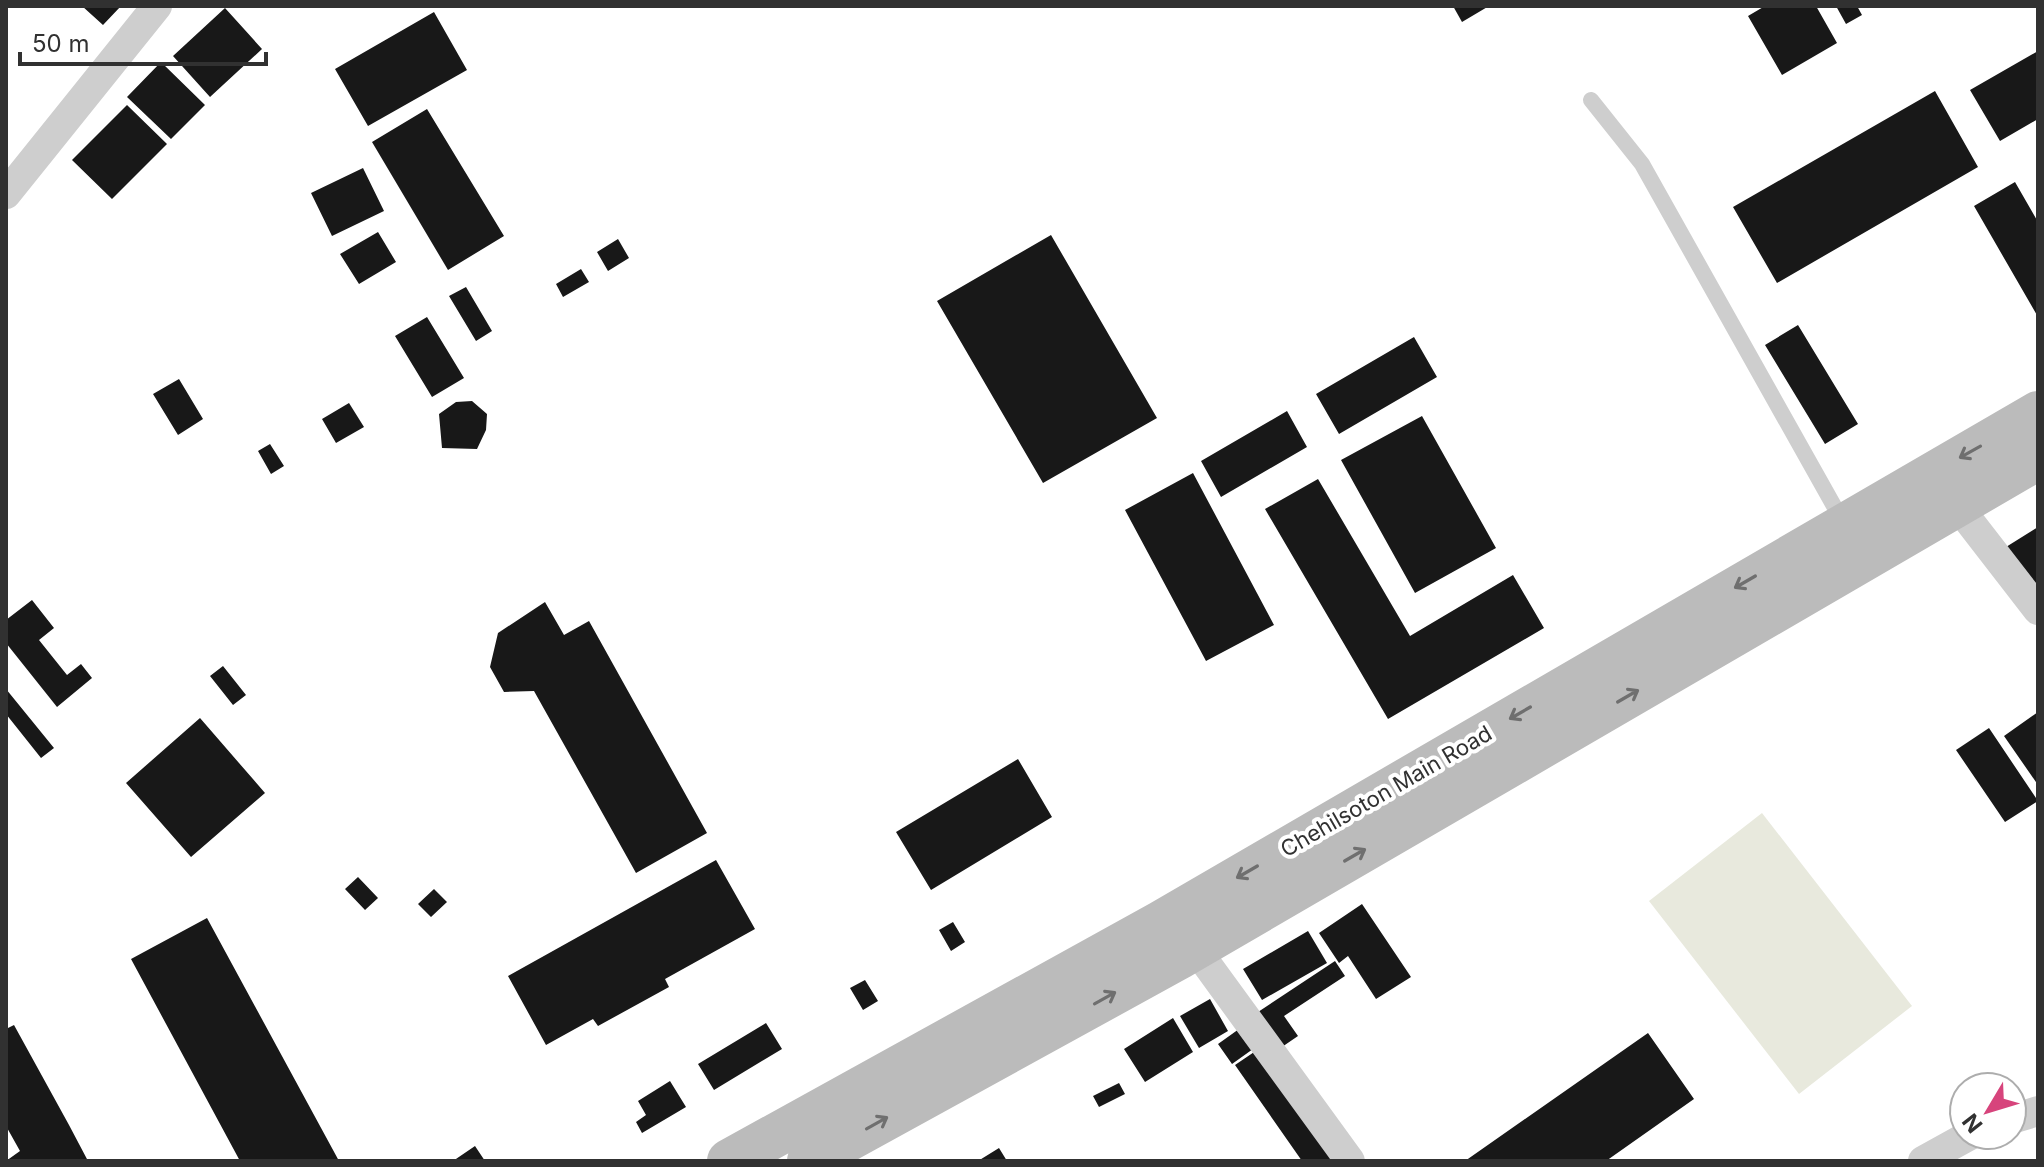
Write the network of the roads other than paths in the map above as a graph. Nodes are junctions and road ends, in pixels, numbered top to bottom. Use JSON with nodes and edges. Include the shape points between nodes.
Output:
{"nodes":[{"id":1,"x":157,"y":6,"type":"edge"},
{"id":2,"x":1591,"y":100,"type":"dead end"},
{"id":3,"x":12,"y":174,"type":"edge"},
{"id":4,"x":2038,"y":413,"type":"edge"},
{"id":5,"x":2038,"y":458,"type":"edge"},
{"id":6,"x":1956,"y":504,"type":"junction"},
{"id":7,"x":1854,"y":541,"type":"junction"},
{"id":8,"x":2038,"y":610,"type":"edge"},
{"id":9,"x":1195,"y":948,"type":"junction"},
{"id":10,"x":1948,"y":1147,"type":"edge"},
{"id":11,"x":729,"y":1161,"type":"edge"},
{"id":12,"x":809,"y":1161,"type":"edge"},
{"id":13,"x":1350,"y":1161,"type":"edge"},
{"id":14,"x":1923,"y":1161,"type":"edge"}],
"edges":[{"from":1,"to":3,"type":"street"},
{"from":2,"to":7,"type":"lane","via":[[1642,164]]},
{"from":4,"to":7,"type":"main road","name":"Chehilsoton Main Road","one_way":true},
{"from":5,"to":6,"type":"main road","name":"Chehilsoton Main Road"},
{"from":6,"to":7,"type":"main road","name":"Chehilsoton Main Road"},
{"from":6,"to":8,"type":"street"},
{"from":9,"to":7,"type":"main road","name":"Chehilsoton Main Road","one_way":true},
{"from":7,"to":11,"type":"main road","name":"Chehilsoton Main Road","one_way":true},
{"from":12,"to":9,"type":"main road","name":"Chehilsoton Main Road","one_way":true},
{"from":9,"to":13,"type":"street"},
{"from":10,"to":14,"type":"street"}]}
